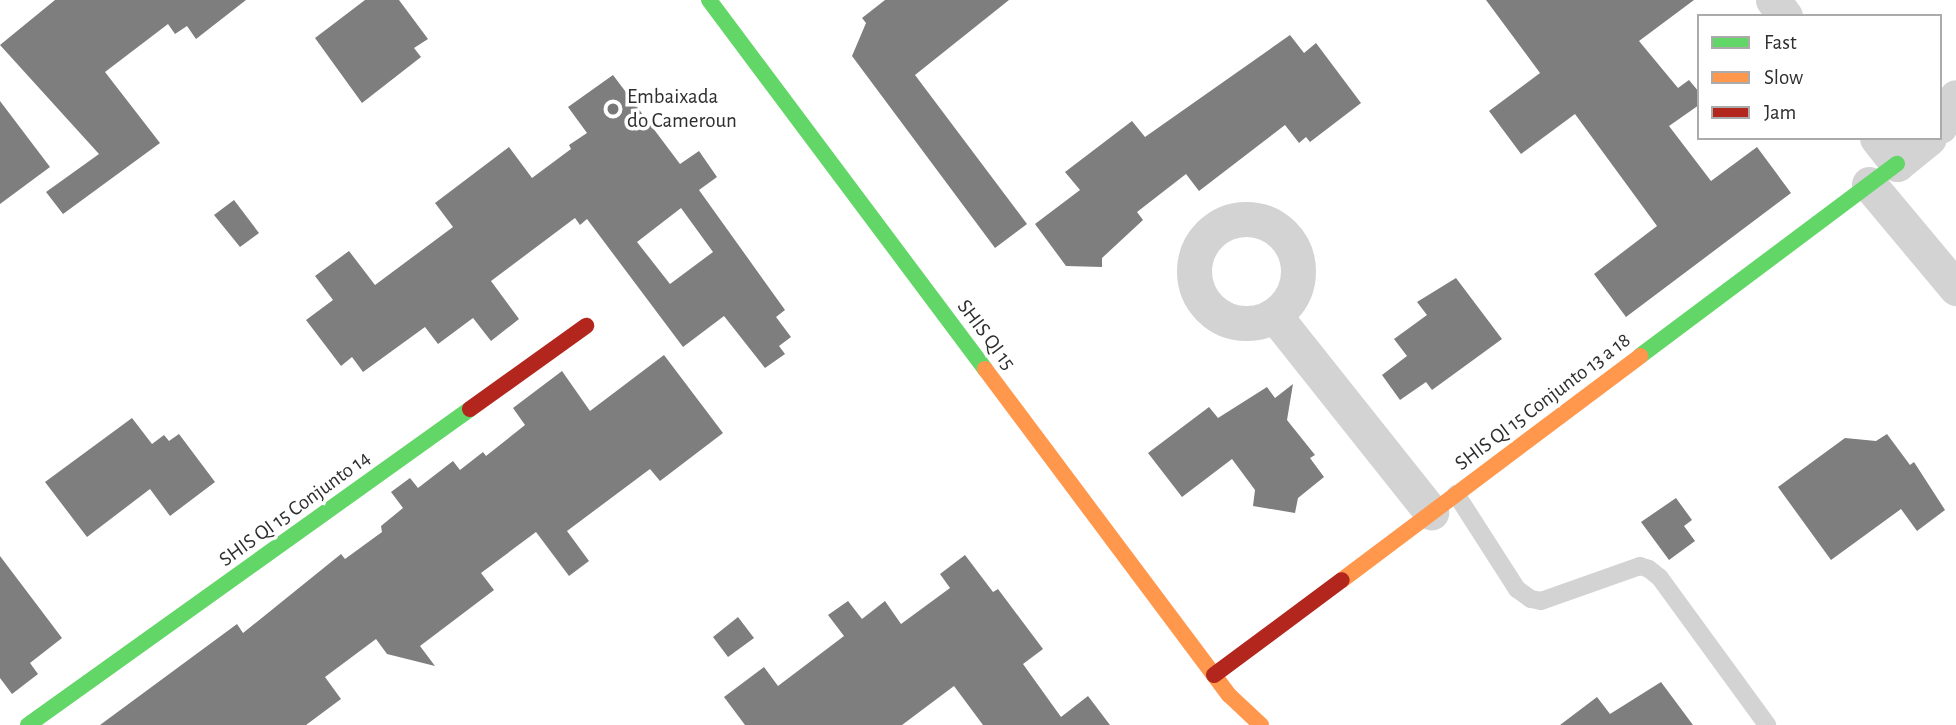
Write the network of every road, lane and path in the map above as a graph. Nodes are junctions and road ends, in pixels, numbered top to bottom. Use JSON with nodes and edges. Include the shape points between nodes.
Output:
{"nodes":[{"id":1,"x":709,"y":0,"type":"edge"},
{"id":2,"x":1956,"y":97,"type":"edge"},
{"id":3,"x":1942,"y":122,"type":"edge"},
{"id":4,"x":1923,"y":140,"type":"edge"},
{"id":5,"x":1887,"y":151,"type":"edge"},
{"id":6,"x":1869,"y":184,"type":"junction"},
{"id":7,"x":1956,"y":288,"type":"edge"},
{"id":8,"x":1275,"y":316,"type":"dead end"},
{"id":9,"x":586,"y":326,"type":"dead end"},
{"id":10,"x":1443,"y":503,"type":"junction"},
{"id":11,"x":1214,"y":675,"type":"junction"},
{"id":12,"x":1229,"y":695,"type":"junction"},
{"id":13,"x":28,"y":725,"type":"edge"},
{"id":14,"x":1237,"y":725,"type":"edge"},
{"id":15,"x":1261,"y":725,"type":"edge"},
{"id":16,"x":1767,"y":725,"type":"edge"}],
"edges":[{"from":1,"to":11,"type":"street","name":"SHIS QI 15"},
{"from":2,"to":3,"type":"street"},
{"from":4,"to":5,"type":"street"},
{"from":5,"to":6,"type":"street","name":"SHIS QI 15 Conjunto 13 a 18"},
{"from":6,"to":7,"type":"street"},
{"from":6,"to":10,"type":"street","name":"SHIS QI 15 Conjunto 13 a 18"},
{"from":8,"to":10,"type":"street"},
{"from":9,"to":13,"type":"street","name":"SHIS QI 15 Conjunto 14"},
{"from":10,"to":11,"type":"street","name":"SHIS QI 15 Conjunto 13 a 18"},
{"from":10,"to":16,"type":"lane","via":[[1517,589],[1531,599],[1541,601],[1640,566],[1649,569]]},
{"from":11,"to":12,"type":"street","name":"SHIS QI 15"},
{"from":12,"to":14,"type":"street","name":"SHIS QI 15"},
{"from":12,"to":15,"type":"street","name":"SHIS QI 15"}]}
